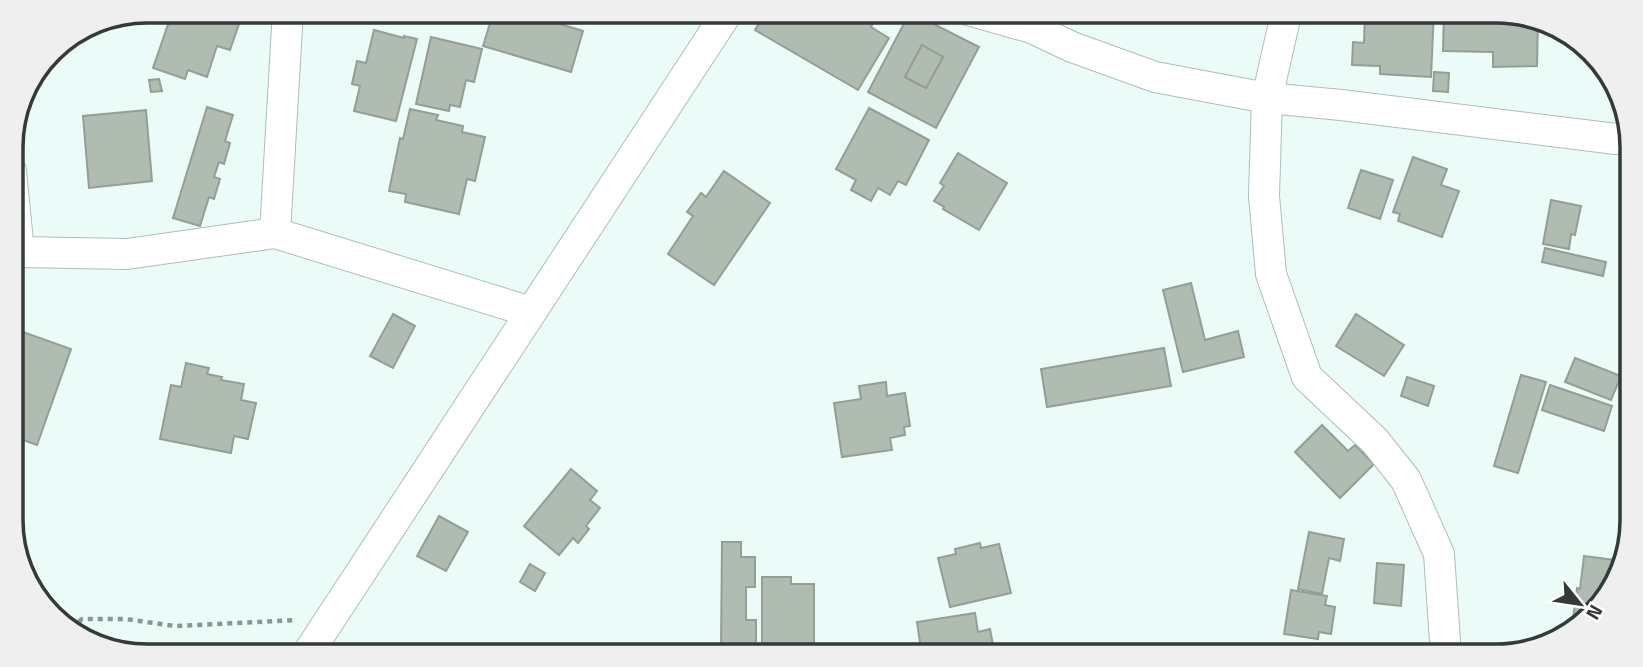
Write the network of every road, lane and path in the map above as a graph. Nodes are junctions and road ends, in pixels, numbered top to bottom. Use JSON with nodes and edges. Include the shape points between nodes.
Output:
{"nodes":[{"id":1,"x":287,"y":23,"type":"edge"},
{"id":2,"x":720,"y":23,"type":"edge"},
{"id":3,"x":1039,"y":23,"type":"edge"},
{"id":4,"x":1284,"y":23,"type":"edge"},
{"id":5,"x":1267,"y":98,"type":"junction"},
{"id":6,"x":1620,"y":139,"type":"edge"},
{"id":7,"x":275,"y":233,"type":"junction"},
{"id":8,"x":23,"y":254,"type":"edge"},
{"id":9,"x":531,"y":312,"type":"junction"},
{"id":10,"x":330,"y":619,"type":"junction"},
{"id":11,"x":78,"y":623,"type":"edge"},
{"id":12,"x":314,"y":644,"type":"edge"},
{"id":13,"x":1445,"y":644,"type":"edge"}],
"edges":[{"from":1,"to":7,"type":"street"},
{"from":2,"to":9,"type":"street"},
{"from":3,"to":5,"type":"street","via":[[1072,47],[1155,77]]},
{"from":4,"to":5,"type":"street"},
{"from":5,"to":6,"type":"street"},
{"from":5,"to":13,"type":"street","via":[[1264,196],[1271,274],[1307,377],[1375,441],[1406,480],[1439,554]]},
{"from":7,"to":8,"type":"street","via":[[127,254]]},
{"from":7,"to":9,"type":"street"},
{"from":9,"to":10,"type":"street"},
{"from":10,"to":11,"type":"path","via":[[175,626],[125,619]]},
{"from":10,"to":12,"type":"street"}]}
